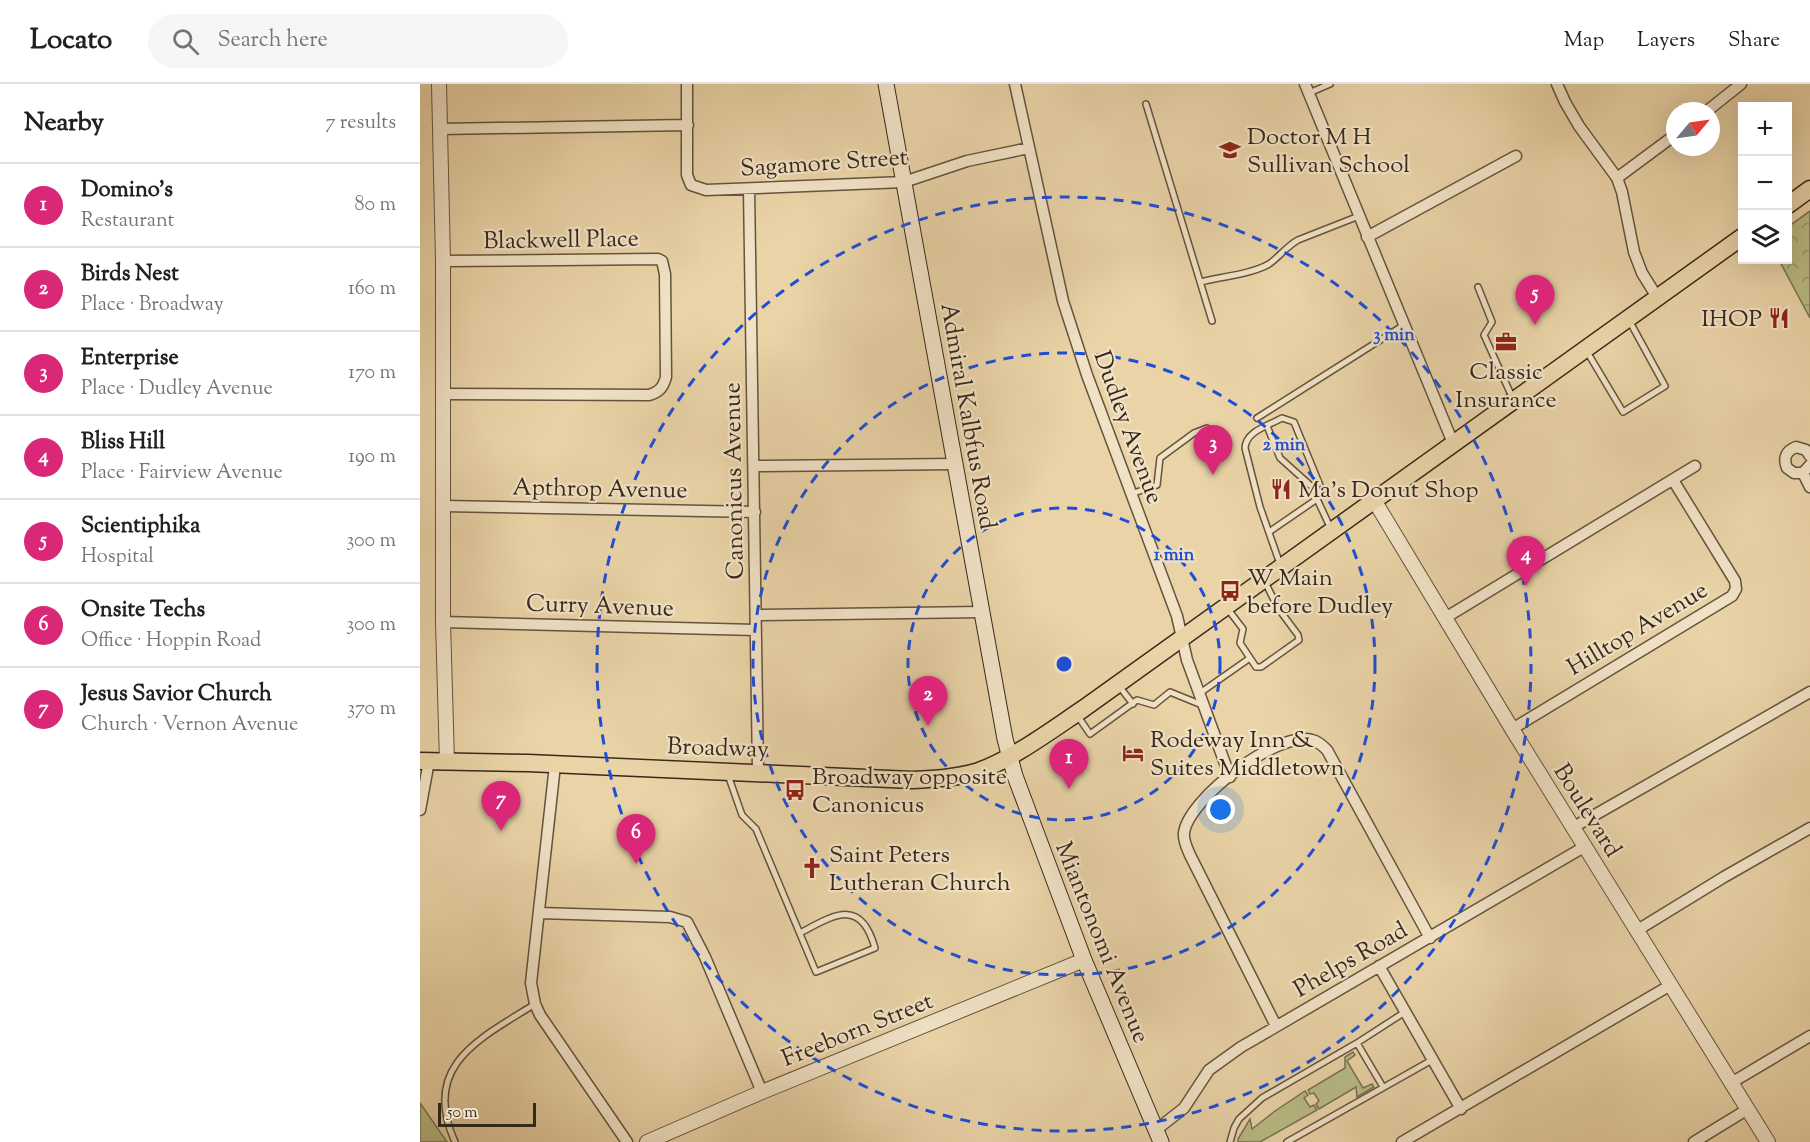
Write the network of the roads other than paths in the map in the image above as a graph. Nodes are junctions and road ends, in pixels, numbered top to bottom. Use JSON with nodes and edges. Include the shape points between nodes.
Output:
{"nodes":[{"id":1,"x":439,"y":84,"type":"edge"},
{"id":2,"x":687,"y":84,"type":"edge"},
{"id":3,"x":886,"y":84,"type":"edge"},
{"id":4,"x":1015,"y":84,"type":"edge"},
{"id":5,"x":1330,"y":84,"type":"edge"},
{"id":6,"x":1557,"y":84,"type":"edge"},
{"id":7,"x":1742,"y":84,"type":"edge"},
{"id":8,"x":1307,"y":88,"type":"edge"},
{"id":9,"x":1719,"y":102,"type":"edge"},
{"id":10,"x":1146,"y":104,"type":"dead end"},
{"id":11,"x":688,"y":125,"type":"junction"},
{"id":12,"x":440,"y":129,"type":"junction"},
{"id":13,"x":1666,"y":142,"type":"edge"},
{"id":14,"x":1029,"y":148,"type":"junction"},
{"id":15,"x":1516,"y":156,"type":"dead end"},
{"id":16,"x":1617,"y":178,"type":"junction"},
{"id":17,"x":904,"y":182,"type":"junction"},
{"id":18,"x":749,"y":189,"type":"junction"},
{"id":19,"x":1810,"y":189,"type":"edge"},
{"id":20,"x":1792,"y":202,"type":"edge"},
{"id":21,"x":1359,"y":216,"type":"junction"},
{"id":22,"x":1367,"y":237,"type":"junction"},
{"id":23,"x":1738,"y":240,"type":"edge"},
{"id":24,"x":442,"y":261,"type":"junction"},
{"id":25,"x":1200,"y":282,"type":"junction"},
{"id":26,"x":1478,"y":287,"type":"dead end"},
{"id":27,"x":1657,"y":297,"type":"junction"},
{"id":28,"x":1628,"y":318,"type":"junction"},
{"id":29,"x":1212,"y":321,"type":"dead end"},
{"id":30,"x":1404,"y":326,"type":"junction"},
{"id":31,"x":1585,"y":349,"type":"junction"},
{"id":32,"x":442,"y":394,"type":"junction"},
{"id":33,"x":1514,"y":400,"type":"junction"},
{"id":34,"x":1257,"y":418,"type":"dead end"},
{"id":35,"x":1267,"y":426,"type":"junction"},
{"id":36,"x":1453,"y":443,"type":"junction"},
{"id":37,"x":1223,"y":453,"type":"dead end"},
{"id":38,"x":1810,"y":456,"type":"edge"},
{"id":39,"x":955,"y":464,"type":"junction"},
{"id":40,"x":754,"y":466,"type":"junction"},
{"id":41,"x":1695,"y":466,"type":"dead end"},
{"id":42,"x":1807,"y":469,"type":"edge"},
{"id":43,"x":1673,"y":480,"type":"junction"},
{"id":44,"x":1810,"y":487,"type":"edge"},
{"id":45,"x":1131,"y":495,"type":"junction"},
{"id":46,"x":1318,"y":496,"type":"junction"},
{"id":47,"x":1374,"y":500,"type":"junction"},
{"id":48,"x":444,"y":506,"type":"junction"},
{"id":49,"x":755,"y":512,"type":"junction"},
{"id":50,"x":1332,"y":530,"type":"junction"},
{"id":51,"x":1269,"y":532,"type":"junction"},
{"id":52,"x":1281,"y":567,"type":"junction"},
{"id":53,"x":1263,"y":580,"type":"junction"},
{"id":54,"x":1226,"y":607,"type":"junction"},
{"id":55,"x":982,"y":612,"type":"junction"},
{"id":56,"x":756,"y":615,"type":"junction"},
{"id":57,"x":1445,"y":618,"type":"junction"},
{"id":58,"x":443,"y":622,"type":"junction"},
{"id":59,"x":756,"y":630,"type":"junction"},
{"id":60,"x":1183,"y":638,"type":"junction"},
{"id":61,"x":1250,"y":658,"type":"junction"},
{"id":62,"x":1118,"y":684,"type":"junction"},
{"id":63,"x":1810,"y":692,"type":"edge"},
{"id":64,"x":1199,"y":693,"type":"junction"},
{"id":65,"x":1133,"y":704,"type":"junction"},
{"id":66,"x":1203,"y":705,"type":"junction"},
{"id":67,"x":1076,"y":714,"type":"junction"},
{"id":68,"x":1512,"y":729,"type":"junction"},
{"id":69,"x":1009,"y":756,"type":"junction"},
{"id":70,"x":424,"y":761,"type":"edge"},
{"id":71,"x":447,"y":762,"type":"junction"},
{"id":72,"x":555,"y":765,"type":"junction"},
{"id":73,"x":726,"y":771,"type":"junction"},
{"id":74,"x":758,"y":772,"type":"junction"},
{"id":75,"x":1230,"y":777,"type":"junction"},
{"id":76,"x":420,"y":810,"type":"edge"},
{"id":77,"x":1572,"y":828,"type":"junction"},
{"id":78,"x":1810,"y":828,"type":"edge"},
{"id":79,"x":1584,"y":847,"type":"junction"},
{"id":80,"x":538,"y":913,"type":"junction"},
{"id":81,"x":1636,"y":931,"type":"junction"},
{"id":82,"x":800,"y":933,"type":"junction"},
{"id":83,"x":1430,"y":938,"type":"junction"},
{"id":84,"x":1084,"y":960,"type":"junction"},
{"id":85,"x":1379,"y":966,"type":"junction"},
{"id":86,"x":1669,"y":986,"type":"junction"},
{"id":87,"x":535,"y":1005,"type":"junction"},
{"id":88,"x":1405,"y":1012,"type":"junction"},
{"id":89,"x":1276,"y":1026,"type":"junction"},
{"id":90,"x":1810,"y":1036,"type":"edge"},
{"id":91,"x":1357,"y":1043,"type":"junction"},
{"id":92,"x":1432,"y":1060,"type":"junction"},
{"id":93,"x":1731,"y":1083,"type":"junction"},
{"id":94,"x":1383,"y":1087,"type":"junction"},
{"id":95,"x":762,"y":1092,"type":"junction"},
{"id":96,"x":1461,"y":1109,"type":"junction"},
{"id":97,"x":1748,"y":1109,"type":"junction"},
{"id":98,"x":1158,"y":1136,"type":"edge"},
{"id":99,"x":455,"y":1142,"type":"edge"},
{"id":100,"x":627,"y":1142,"type":"edge"},
{"id":101,"x":647,"y":1142,"type":"edge"},
{"id":102,"x":1230,"y":1142,"type":"edge"},
{"id":103,"x":1287,"y":1142,"type":"edge"},
{"id":104,"x":1402,"y":1142,"type":"edge"},
{"id":105,"x":1694,"y":1142,"type":"edge"},
{"id":106,"x":1768,"y":1142,"type":"edge"}],
"edges":[{"from":1,"to":12,"type":"street"},
{"from":2,"to":11,"type":"street"},
{"from":3,"to":17,"type":"main road","name":"Admiral Kalbfus Road"},
{"from":4,"to":14,"type":"street","name":"Dudley Avenue"},
{"from":5,"to":8,"type":"lane"},
{"from":6,"to":16,"type":"street","via":[[1578,126]]},
{"from":7,"to":9,"type":"street"},
{"from":8,"to":21,"type":"street"},
{"from":10,"to":25,"type":"lane"},
{"from":11,"to":12,"type":"street"},
{"from":11,"to":18,"type":"street","name":"Sagamore Street","via":[[687,175],[691,186],[706,190]]},
{"from":12,"to":24,"type":"street"},
{"from":13,"to":16,"type":"street"},
{"from":14,"to":17,"type":"street","name":"Sagamore Street","via":[[967,161]]},
{"from":14,"to":45,"type":"street","name":"Dudley Avenue","via":[[1063,301]]},
{"from":15,"to":22,"type":"street"},
{"from":16,"to":27,"type":"street","via":[[1634,252]]},
{"from":17,"to":18,"type":"street","name":"Sagamore Street"},
{"from":17,"to":39,"type":"main road","name":"Admiral Kalbfus Road"},
{"from":18,"to":40,"type":"street","name":"Canonicus Avenue"},
{"from":19,"to":20,"type":"main road"},
{"from":21,"to":22,"type":"street"},
{"from":21,"to":25,"type":"lane","via":[[1298,240],[1261,268]]},
{"from":22,"to":30,"type":"street"},
{"from":23,"to":27,"type":"main road","name":"Broadway"},
{"from":24,"to":32,"type":"street"},
{"from":24,"to":32,"type":"street","name":"Blackwell Place","via":[[658,259],[665,274],[666,377],[664,386],[649,396]]},
{"from":25,"to":29,"type":"lane"},
{"from":26,"to":33,"type":"lane","via":[[1492,322],[1484,335]]},
{"from":27,"to":28,"type":"main road","name":"Broadway"},
{"from":28,"to":31,"type":"main road","name":"Broadway"},
{"from":28,"to":31,"type":"lane","via":[[1665,386],[1623,412]]},
{"from":30,"to":34,"type":"lane"},
{"from":30,"to":36,"type":"street"},
{"from":31,"to":33,"type":"main road","name":"Broadway"},
{"from":32,"to":48,"type":"street"},
{"from":33,"to":36,"type":"main road","name":"Broadway"},
{"from":35,"to":46,"type":"lane","via":[[1280,458]]},
{"from":35,"to":46,"type":"lane","via":[[1282,418],[1294,422],[1321,488]]},
{"from":35,"to":51,"type":"lane","via":[[1250,435],[1245,448]]},
{"from":36,"to":47,"type":"main road","name":"Broadway"},
{"from":37,"to":45,"type":"lane","via":[[1207,428],[1199,430],[1160,458],[1157,485]]},
{"from":38,"to":42,"type":"street","via":[[1796,447],[1785,458],[1787,468],[1794,473]]},
{"from":39,"to":40,"type":"street"},
{"from":39,"to":55,"type":"main road","name":"Admiral Kalbfus Road"},
{"from":40,"to":49,"type":"street","name":"Canonicus Avenue"},
{"from":41,"to":43,"type":"street"},
{"from":42,"to":44,"type":"street"},
{"from":43,"to":57,"type":"street"},
{"from":43,"to":68,"type":"street","name":"Hilltop Avenue","via":[[1735,581],[1732,596]]},
{"from":45,"to":60,"type":"street","name":"Dudley Avenue"},
{"from":46,"to":50,"type":"lane"},
{"from":46,"to":51,"type":"lane"},
{"from":47,"to":50,"type":"main road","name":"Broadway"},
{"from":47,"to":57,"type":"street","name":"Boulevard"},
{"from":48,"to":49,"type":"street","name":"Apthrop Avenue"},
{"from":48,"to":58,"type":"street"},
{"from":49,"to":56,"type":"street","name":"Canonicus Avenue"},
{"from":50,"to":52,"type":"main road","name":"Broadway"},
{"from":51,"to":52,"type":"lane"},
{"from":52,"to":53,"type":"main road","name":"Broadway"},
{"from":53,"to":54,"type":"main road","name":"Broadway"},
{"from":53,"to":61,"type":"lane","via":[[1299,640],[1261,667],[1256,667]]},
{"from":54,"to":60,"type":"main road","name":"Broadway"},
{"from":54,"to":61,"type":"lane","via":[[1243,629],[1240,644]]},
{"from":55,"to":56,"type":"street"},
{"from":55,"to":69,"type":"main road","name":"Admiral Kalbfus Road"},
{"from":56,"to":59,"type":"street","name":"Canonicus Avenue"},
{"from":57,"to":68,"type":"street","name":"Boulevard"},
{"from":58,"to":59,"type":"street","name":"Curry Avenue"},
{"from":58,"to":71,"type":"street"},
{"from":59,"to":74,"type":"street","name":"Canonicus Avenue"},
{"from":60,"to":62,"type":"main road","name":"Broadway"},
{"from":60,"to":64,"type":"street","name":"Dudley Avenue"},
{"from":61,"to":64,"type":"lane"},
{"from":62,"to":65,"type":"lane"},
{"from":62,"to":67,"type":"main road","name":"Broadway"},
{"from":63,"to":77,"type":"street"},
{"from":64,"to":66,"type":"street","name":"Dudley Avenue"},
{"from":65,"to":66,"type":"lane","via":[[1137,700],[1154,705],[1170,692]]},
{"from":65,"to":67,"type":"lane","via":[[1090,734]]},
{"from":66,"to":75,"type":"street","name":"Dudley Avenue"},
{"from":67,"to":69,"type":"main road","name":"Broadway"},
{"from":68,"to":77,"type":"street","name":"Boulevard"},
{"from":69,"to":74,"type":"main road","name":"Broadway","via":[[978,771],[912,780]]},
{"from":69,"to":84,"type":"main road","name":"Miantonomi Avenue"},
{"from":70,"to":71,"type":"main road","name":"Broadway"},
{"from":70,"to":76,"type":"street"},
{"from":71,"to":72,"type":"main road","name":"Broadway"},
{"from":72,"to":73,"type":"main road","name":"Broadway"},
{"from":72,"to":80,"type":"street"},
{"from":73,"to":74,"type":"main road","name":"Broadway"},
{"from":73,"to":82,"type":"lane","via":[[742,815],[756,829]]},
{"from":75,"to":83,"type":"street","via":[[1285,742],[1303,739],[1321,745],[1353,795]]},
{"from":75,"to":89,"type":"street","via":[[1193,810],[1184,837]]},
{"from":77,"to":79,"type":"street","name":"Boulevard"},
{"from":78,"to":81,"type":"street"},
{"from":79,"to":81,"type":"street","name":"Boulevard"},
{"from":79,"to":83,"type":"street","name":"Phelps Road"},
{"from":80,"to":87,"type":"street","via":[[531,983]]},
{"from":80,"to":95,"type":"street","via":[[670,917],[687,922]]},
{"from":81,"to":86,"type":"street","name":"Boulevard"},
{"from":82,"to":82,"type":"lane","via":[[816,972],[875,948],[863,922],[845,914],[833,915]]},
{"from":83,"to":85,"type":"street","name":"Phelps Road"},
{"from":84,"to":95,"type":"street","name":"Freeborn Street"},
{"from":84,"to":98,"type":"main road","name":"Miantonomi Avenue"},
{"from":85,"to":88,"type":"street"},
{"from":85,"to":89,"type":"street","name":"Phelps Road"},
{"from":86,"to":93,"type":"street","name":"Boulevard"},
{"from":86,"to":96,"type":"street"},
{"from":87,"to":99,"type":"lane","via":[[464,1048],[451,1062],[442,1081],[440,1100]]},
{"from":87,"to":100,"type":"street"},
{"from":88,"to":91,"type":"lane"},
{"from":88,"to":92,"type":"street"},
{"from":89,"to":98,"type":"street","name":"Phelps Road","via":[[1217,1063]]},
{"from":90,"to":93,"type":"street"},
{"from":91,"to":94,"type":"lane"},
{"from":91,"to":102,"type":"lane","via":[[1262,1098],[1239,1119]]},
{"from":92,"to":94,"type":"lane"},
{"from":92,"to":96,"type":"street"},
{"from":93,"to":97,"type":"street","name":"Boulevard"},
{"from":94,"to":103,"type":"lane"},
{"from":95,"to":101,"type":"street","name":"Freeborn Street"},
{"from":96,"to":104,"type":"street"},
{"from":97,"to":105,"type":"street"},
{"from":97,"to":106,"type":"street","name":"Boulevard"}]}
